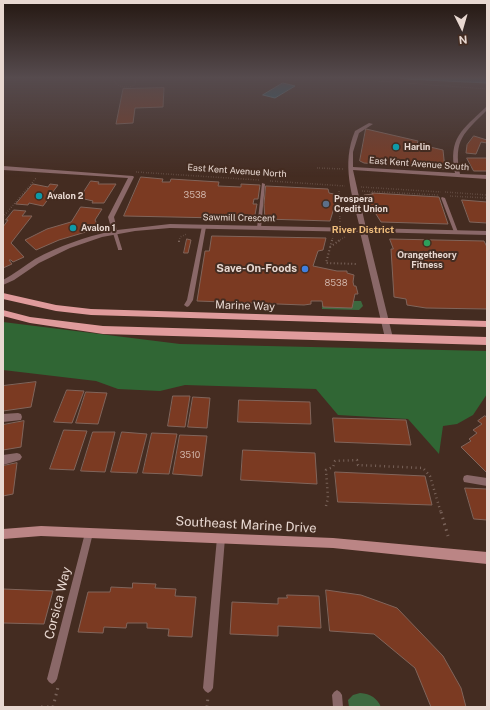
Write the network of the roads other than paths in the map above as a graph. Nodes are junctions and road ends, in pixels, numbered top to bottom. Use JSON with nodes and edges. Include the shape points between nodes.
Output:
{"nodes":[{"id":1,"x":485,"y":110,"type":"edge"},
{"id":2,"x":371,"y":124,"type":"dead end"},
{"id":3,"x":3,"y":168,"type":"edge"},
{"id":4,"x":350,"y":169,"type":"junction"},
{"id":5,"x":458,"y":175,"type":"junction"},
{"id":6,"x":487,"y":177,"type":"edge"},
{"id":7,"x":263,"y":184,"type":"dead end"},
{"id":8,"x":443,"y":197,"type":"road end"},
{"id":9,"x":204,"y":227,"type":"junction"},
{"id":10,"x":259,"y":228,"type":"junction"},
{"id":11,"x":363,"y":230,"type":"junction"},
{"id":12,"x":456,"y":232,"type":"junction"},
{"id":13,"x":115,"y":233,"type":"junction"},
{"id":14,"x":487,"y":233,"type":"edge"},
{"id":15,"x":120,"y":249,"type":"dead end"},
{"id":16,"x":3,"y":283,"type":"edge"},
{"id":17,"x":3,"y":296,"type":"edge"},
{"id":18,"x":187,"y":305,"type":"dead end"},
{"id":19,"x":3,"y":313,"type":"edge"},
{"id":20,"x":385,"y":322,"type":"junction"},
{"id":21,"x":487,"y":324,"type":"edge"},
{"id":22,"x":389,"y":338,"type":"junction"},
{"id":23,"x":487,"y":341,"type":"edge"},
{"id":24,"x":18,"y":417,"type":"dead end"},
{"id":25,"x":3,"y":418,"type":"edge"},
{"id":26,"x":17,"y":457,"type":"dead end"},
{"id":27,"x":3,"y":460,"type":"edge"},
{"id":28,"x":467,"y":479,"type":"dead end"},
{"id":29,"x":487,"y":482,"type":"edge"},
{"id":30,"x":89,"y":533,"type":"junction"},
{"id":31,"x":3,"y":534,"type":"edge"},
{"id":32,"x":221,"y":538,"type":"junction"},
{"id":33,"x":487,"y":558,"type":"edge"},
{"id":34,"x":56,"y":679,"type":"road end"},
{"id":35,"x":208,"y":688,"type":"dead end"},
{"id":36,"x":337,"y":695,"type":"dead end"},
{"id":37,"x":338,"y":707,"type":"edge"}],
"edges":[{"from":1,"to":5,"type":"street","via":[[457,141],[454,162]]},
{"from":2,"to":4,"type":"street","via":[[357,132],[351,152]]},
{"from":3,"to":13,"type":"street","via":[[132,174],[112,212],[111,221]]},
{"from":4,"to":5,"type":"street","name":"East Kent Avenue South"},
{"from":4,"to":11,"type":"street"},
{"from":5,"to":6,"type":"street","name":"East Kent Avenue South"},
{"from":7,"to":10,"type":"lane"},
{"from":8,"to":12,"type":"lane"},
{"from":9,"to":10,"type":"street","name":"Sawmill Crescent"},
{"from":9,"to":13,"type":"street","name":"Sawmill Crescent","via":[[153,227]]},
{"from":9,"to":18,"type":"lane"},
{"from":10,"to":11,"type":"street","name":"Sawmill Crescent"},
{"from":11,"to":12,"type":"street","name":"Sawmill Crescent"},
{"from":11,"to":20,"type":"street"},
{"from":12,"to":14,"type":"street","name":"Sawmill Crescent"},
{"from":13,"to":15,"type":"lane"},
{"from":13,"to":16,"type":"street","name":"Sawmill Crescent","via":[[82,241],[57,251]]},
{"from":17,"to":20,"type":"main road","name":"Marine Way","via":[[56,308],[91,312]]},
{"from":19,"to":22,"type":"main road","via":[[30,320],[103,330]]},
{"from":20,"to":21,"type":"main road","name":"Marine Way"},
{"from":20,"to":22,"type":"street"},
{"from":22,"to":23,"type":"main road"},
{"from":24,"to":25,"type":"street"},
{"from":26,"to":27,"type":"street"},
{"from":28,"to":29,"type":"lane"},
{"from":30,"to":31,"type":"street","name":"Southeast Marine Drive","via":[[41,531]]},
{"from":30,"to":32,"type":"street","name":"Southeast Marine Drive"},
{"from":30,"to":34,"type":"lane","name":"Corsica Way"},
{"from":32,"to":33,"type":"street","name":"Southeast Marine Drive","via":[[333,543]]},
{"from":32,"to":35,"type":"lane"},
{"from":36,"to":37,"type":"lane"}]}
